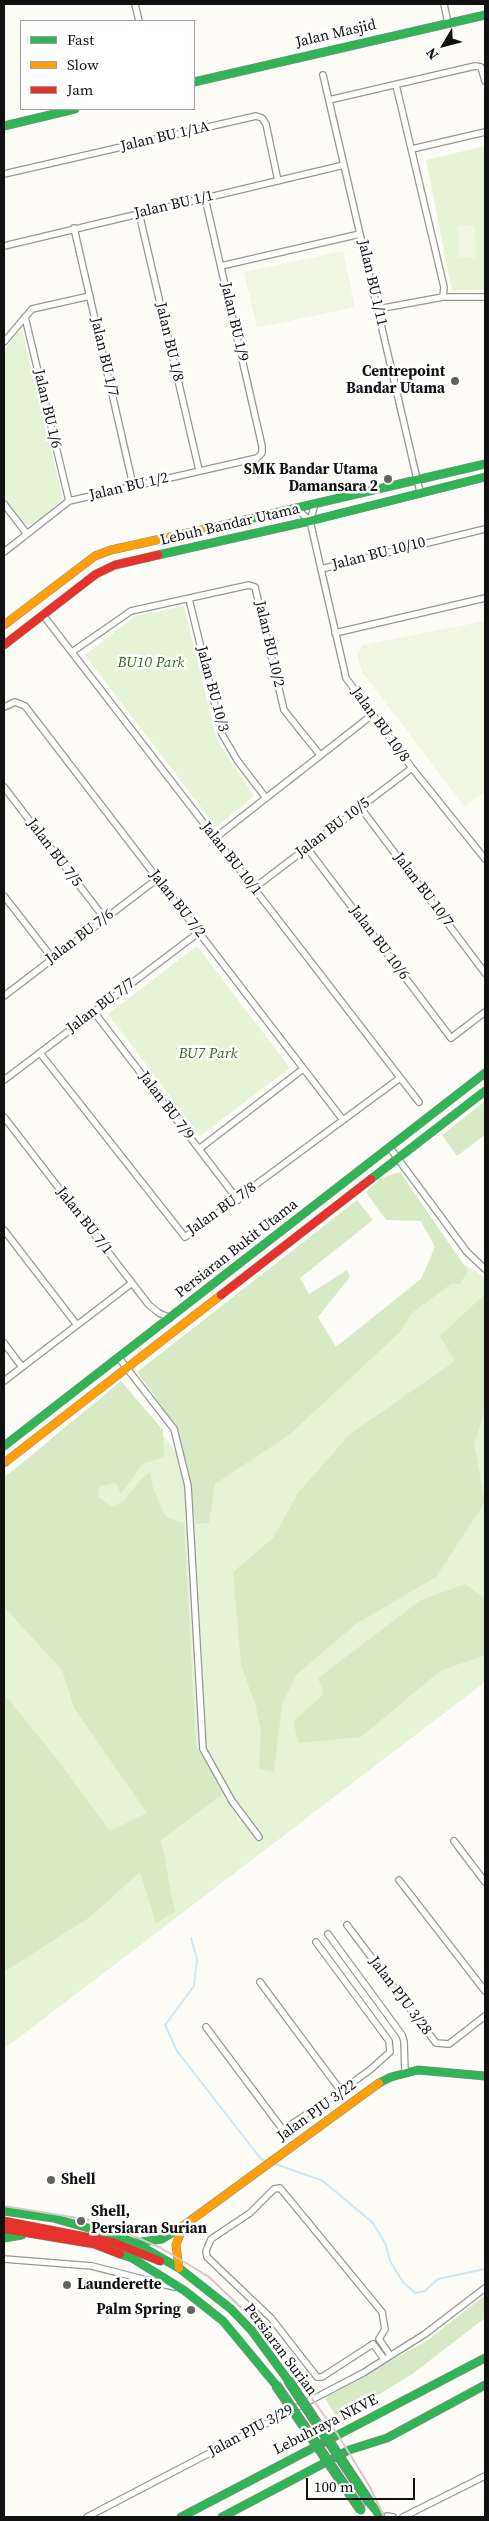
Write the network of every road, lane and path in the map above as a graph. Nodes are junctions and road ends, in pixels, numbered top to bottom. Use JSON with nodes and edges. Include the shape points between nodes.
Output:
{"nodes":[{"id":1,"x":444,"y":4,"type":"edge"},
{"id":2,"x":136,"y":5,"type":"edge"},
{"id":3,"x":485,"y":14,"type":"edge"},
{"id":4,"x":139,"y":20,"type":"edge"},
{"id":5,"x":448,"y":23,"type":"junction"},
{"id":6,"x":323,"y":75,"type":"dead end"},
{"id":7,"x":485,"y":81,"type":"edge"},
{"id":8,"x":195,"y":82,"type":"edge"},
{"id":9,"x":396,"y":85,"type":"junction"},
{"id":10,"x":329,"y":100,"type":"junction"},
{"id":11,"x":71,"y":110,"type":"edge"},
{"id":12,"x":4,"y":126,"type":"edge"},
{"id":13,"x":485,"y":132,"type":"edge"},
{"id":14,"x":412,"y":149,"type":"junction"},
{"id":15,"x":344,"y":165,"type":"junction"},
{"id":16,"x":4,"y":174,"type":"edge"},
{"id":17,"x":278,"y":181,"type":"junction"},
{"id":18,"x":205,"y":198,"type":"junction"},
{"id":19,"x":139,"y":213,"type":"junction"},
{"id":20,"x":74,"y":228,"type":"junction"},
{"id":21,"x":360,"y":234,"type":"junction"},
{"id":22,"x":4,"y":246,"type":"edge"},
{"id":23,"x":221,"y":266,"type":"junction"},
{"id":24,"x":90,"y":296,"type":"junction"},
{"id":25,"x":443,"y":297,"type":"junction"},
{"id":26,"x":485,"y":297,"type":"edge"},
{"id":27,"x":378,"y":309,"type":"junction"},
{"id":28,"x":25,"y":317,"type":"junction"},
{"id":29,"x":4,"y":342,"type":"edge"},
{"id":30,"x":262,"y":446,"type":"joint"},
{"id":31,"x":485,"y":464,"type":"edge"},
{"id":32,"x":199,"y":470,"type":"junction"},
{"id":33,"x":485,"y":477,"type":"edge"},
{"id":34,"x":417,"y":478,"type":"junction"},
{"id":35,"x":133,"y":485,"type":"junction"},
{"id":36,"x":420,"y":492,"type":"junction"},
{"id":37,"x":69,"y":501,"type":"junction"},
{"id":38,"x":4,"y":504,"type":"edge"},
{"id":39,"x":315,"y":504,"type":"junction"},
{"id":40,"x":296,"y":508,"type":"junction"},
{"id":41,"x":310,"y":521,"type":"junction"},
{"id":42,"x":485,"y":529,"type":"edge"},
{"id":43,"x":27,"y":534,"type":"junction"},
{"id":44,"x":4,"y":552,"type":"edge"},
{"id":45,"x":321,"y":569,"type":"junction"},
{"id":46,"x":485,"y":598,"type":"edge"},
{"id":47,"x":189,"y":599,"type":"junction"},
{"id":48,"x":43,"y":615,"type":"junction"},
{"id":49,"x":4,"y":625,"type":"edge"},
{"id":50,"x":335,"y":633,"type":"junction"},
{"id":51,"x":4,"y":645,"type":"edge"},
{"id":52,"x":72,"y":652,"type":"junction"},
{"id":53,"x":4,"y":707,"type":"edge"},
{"id":54,"x":372,"y":715,"type":"junction"},
{"id":55,"x":320,"y":756,"type":"junction"},
{"id":56,"x":412,"y":768,"type":"junction"},
{"id":57,"x":4,"y":787,"type":"edge"},
{"id":58,"x":266,"y":798,"type":"junction"},
{"id":59,"x":360,"y":807,"type":"junction"},
{"id":60,"x":215,"y":838,"type":"junction"},
{"id":61,"x":307,"y":848,"type":"junction"},
{"id":62,"x":485,"y":859,"type":"edge"},
{"id":63,"x":157,"y":879,"type":"junction"},
{"id":64,"x":254,"y":888,"type":"junction"},
{"id":65,"x":4,"y":896,"type":"edge"},
{"id":66,"x":105,"y":919,"type":"junction"},
{"id":67,"x":198,"y":933,"type":"junction"},
{"id":68,"x":53,"y":959,"type":"junction"},
{"id":69,"x":485,"y":973,"type":"edge"},
{"id":70,"x":4,"y":996,"type":"edge"},
{"id":71,"x":94,"y":1012,"type":"junction"},
{"id":72,"x":485,"y":1012,"type":"edge"},
{"id":73,"x":40,"y":1053,"type":"junction"},
{"id":74,"x":303,"y":1069,"type":"junction"},
{"id":75,"x":485,"y":1073,"type":"edge"},
{"id":76,"x":400,"y":1078,"type":"junction"},
{"id":77,"x":4,"y":1080,"type":"edge"},
{"id":78,"x":485,"y":1091,"type":"edge"},
{"id":79,"x":418,"y":1102,"type":"dead end"},
{"id":80,"x":4,"y":1117,"type":"edge"},
{"id":81,"x":343,"y":1120,"type":"junction"},
{"id":82,"x":390,"y":1148,"type":"junction"},
{"id":83,"x":199,"y":1149,"type":"junction"},
{"id":84,"x":398,"y":1159,"type":"junction"},
{"id":85,"x":238,"y":1200,"type":"junction"},
{"id":86,"x":4,"y":1230,"type":"edge"},
{"id":87,"x":485,"y":1269,"type":"edge"},
{"id":88,"x":132,"y":1283,"type":"junction"},
{"id":89,"x":170,"y":1318,"type":"junction"},
{"id":90,"x":77,"y":1325,"type":"junction"},
{"id":91,"x":4,"y":1343,"type":"edge"},
{"id":92,"x":119,"y":1358,"type":"junction"},
{"id":93,"x":22,"y":1367,"type":"junction"},
{"id":94,"x":127,"y":1368,"type":"junction"},
{"id":95,"x":4,"y":1381,"type":"edge"},
{"id":96,"x":4,"y":1446,"type":"edge"},
{"id":97,"x":4,"y":1463,"type":"edge"},
{"id":98,"x":258,"y":1837,"type":"dead end"},
{"id":99,"x":454,"y":1841,"type":"dead end"},
{"id":100,"x":399,"y":1880,"type":"dead end"},
{"id":101,"x":485,"y":1882,"type":"edge"},
{"id":102,"x":347,"y":1925,"type":"dead end"},
{"id":103,"x":328,"y":1934,"type":"dead end"},
{"id":104,"x":316,"y":1942,"type":"dead end"},
{"id":105,"x":358,"y":1975,"type":"junction"},
{"id":106,"x":260,"y":1982,"type":"dead end"},
{"id":107,"x":348,"y":1983,"type":"junction"},
{"id":108,"x":367,"y":1987,"type":"junction"},
{"id":109,"x":485,"y":1991,"type":"edge"},
{"id":110,"x":356,"y":1995,"type":"junction"},
{"id":111,"x":485,"y":2016,"type":"edge"},
{"id":112,"x":206,"y":2027,"type":"dead end"},
{"id":113,"x":405,"y":2073,"type":"junction"},
{"id":114,"x":485,"y":2076,"type":"edge"},
{"id":115,"x":341,"y":2091,"type":"junction"},
{"id":116,"x":4,"y":2211,"type":"edge"},
{"id":117,"x":4,"y":2221,"type":"edge"},
{"id":118,"x":183,"y":2226,"type":"junction"},
{"id":119,"x":4,"y":2229,"type":"edge"},
{"id":120,"x":33,"y":2233,"type":"junction"},
{"id":121,"x":4,"y":2238,"type":"edge"},
{"id":122,"x":135,"y":2243,"type":"junction"},
{"id":123,"x":4,"y":2259,"type":"edge"},
{"id":124,"x":170,"y":2263,"type":"junction"},
{"id":125,"x":179,"y":2268,"type":"junction"},
{"id":126,"x":485,"y":2288,"type":"edge"},
{"id":127,"x":185,"y":2291,"type":"junction"},
{"id":128,"x":390,"y":2355,"type":"junction"},
{"id":129,"x":485,"y":2358,"type":"edge"},
{"id":130,"x":384,"y":2359,"type":"junction"},
{"id":131,"x":485,"y":2385,"type":"edge"},
{"id":132,"x":485,"y":2476,"type":"edge"},
{"id":133,"x":364,"y":2514,"type":"edge"},
{"id":134,"x":87,"y":2517,"type":"edge"},
{"id":135,"x":181,"y":2517,"type":"edge"},
{"id":136,"x":222,"y":2517,"type":"edge"},
{"id":137,"x":387,"y":2517,"type":"edge"},
{"id":138,"x":403,"y":2517,"type":"edge"}],
"edges":[{"from":1,"to":5,"type":"street"},
{"from":2,"to":4,"type":"street"},
{"from":3,"to":5,"type":"main road","name":"Jalan Masjid"},
{"from":5,"to":8,"type":"main road","name":"Jalan Masjid"},
{"from":6,"to":10,"type":"street","name":"Jalan BU 1/11"},
{"from":7,"to":9,"type":"street","via":[[481,68],[475,66]]},
{"from":9,"to":10,"type":"street"},
{"from":9,"to":14,"type":"street"},
{"from":10,"to":15,"type":"street","name":"Jalan BU 1/11"},
{"from":11,"to":12,"type":"main road"},
{"from":13,"to":14,"type":"street"},
{"from":14,"to":25,"type":"street","via":[[444,287]]},
{"from":15,"to":17,"type":"street","name":"Jalan BU 1/1"},
{"from":15,"to":21,"type":"street","name":"Jalan BU 1/11"},
{"from":16,"to":17,"type":"street","name":"Jalan BU 1/1A","via":[[256,116],[266,124]]},
{"from":17,"to":18,"type":"street","name":"Jalan BU 1/1"},
{"from":18,"to":19,"type":"street","name":"Jalan BU 1/1"},
{"from":18,"to":23,"type":"street","name":"Jalan BU 1/9"},
{"from":19,"to":20,"type":"street","name":"Jalan BU 1/1"},
{"from":19,"to":32,"type":"street","name":"Jalan BU 1/8"},
{"from":20,"to":22,"type":"street","name":"Jalan BU 1/1"},
{"from":20,"to":24,"type":"street","name":"Jalan BU 1/7"},
{"from":21,"to":23,"type":"street"},
{"from":21,"to":27,"type":"street","name":"Jalan BU 1/11"},
{"from":23,"to":30,"type":"street","name":"Jalan BU 1/9"},
{"from":24,"to":28,"type":"street","via":[[32,309]]},
{"from":24,"to":35,"type":"street","name":"Jalan BU 1/7"},
{"from":25,"to":26,"type":"street"},
{"from":25,"to":27,"type":"street"},
{"from":27,"to":34,"type":"street","name":"Jalan BU 1/11"},
{"from":28,"to":29,"type":"street"},
{"from":28,"to":37,"type":"street","name":"Jalan BU 1/6"},
{"from":30,"to":32,"type":"street","name":"Jalan BU 1/2","via":[[262,453],[257,458]]},
{"from":31,"to":34,"type":"main road","name":"Lebuh Bandar Utama"},
{"from":32,"to":35,"type":"street","name":"Jalan BU 1/2"},
{"from":33,"to":36,"type":"main road","name":"Lebuh Bandar Utama"},
{"from":34,"to":36,"type":"street","name":"Jalan BU 1/11"},
{"from":34,"to":39,"type":"main road","name":"Lebuh Bandar Utama"},
{"from":35,"to":37,"type":"street","name":"Jalan BU 1/2"},
{"from":36,"to":41,"type":"main road","name":"Lebuh Bandar Utama"},
{"from":37,"to":43,"type":"street","name":"Jalan BU 1/2"},
{"from":38,"to":43,"type":"street"},
{"from":39,"to":40,"type":"main road","name":"Lebuh Bandar Utama"},
{"from":39,"to":41,"type":"street","name":"Jalan BU 10/10"},
{"from":40,"to":41,"type":"street"},
{"from":40,"to":49,"type":"main road","name":"Lebuh Bandar Utama","via":[[95,556]]},
{"from":41,"to":45,"type":"street","name":"Jalan BU 10/10"},
{"from":41,"to":48,"type":"main road","name":"Lebuh Bandar Utama","via":[[115,565],[96,574]]},
{"from":42,"to":45,"type":"street","name":"Jalan BU 10/10"},
{"from":43,"to":44,"type":"street","name":"Jalan BU 1/2"},
{"from":45,"to":50,"type":"street","name":"Jalan BU 10/8"},
{"from":46,"to":50,"type":"street"},
{"from":47,"to":52,"type":"street","via":[[126,614]]},
{"from":47,"to":55,"type":"street","name":"Jalan BU 10/2","via":[[249,585],[254,587],[284,710]]},
{"from":47,"to":58,"type":"street","name":"Jalan BU 10/3","via":[[222,734]]},
{"from":48,"to":51,"type":"main road","name":"Lebuh Bandar Utama"},
{"from":48,"to":52,"type":"street","name":"Jalan BU 10/1"},
{"from":50,"to":54,"type":"street","name":"Jalan BU 10/8","via":[[346,678]]},
{"from":52,"to":60,"type":"street","name":"Jalan BU 10/1"},
{"from":53,"to":63,"type":"street","name":"Jalan BU 7/2","via":[[15,702],[25,706]]},
{"from":54,"to":55,"type":"street"},
{"from":54,"to":56,"type":"street","name":"Jalan BU 10/8"},
{"from":55,"to":58,"type":"street"},
{"from":56,"to":59,"type":"street","name":"Jalan BU 10/5"},
{"from":56,"to":62,"type":"street","name":"Jalan BU 10/8"},
{"from":57,"to":66,"type":"street","name":"Jalan BU 7/5"},
{"from":58,"to":60,"type":"street"},
{"from":59,"to":61,"type":"street","name":"Jalan BU 10/5"},
{"from":59,"to":69,"type":"street","name":"Jalan BU 10/7"},
{"from":60,"to":64,"type":"street","name":"Jalan BU 10/1"},
{"from":61,"to":64,"type":"street","name":"Jalan BU 10/5"},
{"from":61,"to":72,"type":"street","name":"Jalan BU 10/6","via":[[451,1038]]},
{"from":63,"to":66,"type":"street","name":"Jalan BU 7/6"},
{"from":63,"to":67,"type":"street","name":"Jalan BU 7/2"},
{"from":64,"to":76,"type":"street","name":"Jalan BU 10/1"},
{"from":65,"to":68,"type":"street"},
{"from":66,"to":68,"type":"street","name":"Jalan BU 7/6"},
{"from":67,"to":71,"type":"street","name":"Jalan BU 7/7"},
{"from":67,"to":74,"type":"street","name":"Jalan BU 7/2"},
{"from":68,"to":70,"type":"street","name":"Jalan BU 7/6"},
{"from":71,"to":73,"type":"street","name":"Jalan BU 7/7"},
{"from":71,"to":83,"type":"street","name":"Jalan BU 7/9"},
{"from":73,"to":77,"type":"street","name":"Jalan BU 7/7"},
{"from":73,"to":85,"type":"street","name":"Jalan BU 7/8","via":[[181,1235],[189,1236]]},
{"from":74,"to":81,"type":"street","name":"Jalan BU 7/2"},
{"from":74,"to":83,"type":"street"},
{"from":75,"to":82,"type":"main road","name":"Persiaran Bukit Utama"},
{"from":76,"to":79,"type":"street","name":"Jalan BU 10/1"},
{"from":76,"to":81,"type":"street","name":"Jalan BU 7/8"},
{"from":78,"to":84,"type":"main road","name":"Persiaran Bukit Utama"},
{"from":80,"to":88,"type":"street","name":"Jalan BU 7/1"},
{"from":81,"to":85,"type":"street","name":"Jalan BU 7/8"},
{"from":82,"to":84,"type":"street"},
{"from":82,"to":89,"type":"main road","name":"Persiaran Bukit Utama"},
{"from":83,"to":85,"type":"street","name":"Jalan BU 7/9"},
{"from":84,"to":87,"type":"street","via":[[468,1252]]},
{"from":84,"to":94,"type":"main road","name":"Persiaran Bukit Utama"},
{"from":86,"to":90,"type":"street"},
{"from":88,"to":89,"type":"street","name":"Jalan BU 7/1","via":[[154,1310]]},
{"from":88,"to":90,"type":"street"},
{"from":89,"to":92,"type":"main road","name":"Persiaran Bukit Utama"},
{"from":90,"to":93,"type":"street"},
{"from":91,"to":93,"type":"street"},
{"from":92,"to":94,"type":"street"},
{"from":92,"to":96,"type":"main road","name":"Persiaran Bukit Utama"},
{"from":93,"to":95,"type":"street"},
{"from":94,"to":97,"type":"main road","name":"Persiaran Bukit Utama"},
{"from":94,"to":98,"type":"street","via":[[174,1429],[188,1486],[203,1749],[232,1801]]},
{"from":99,"to":101,"type":"street"},
{"from":100,"to":109,"type":"street"},
{"from":102,"to":111,"type":"street","name":"Jalan PJU 3/28","via":[[436,2043],[448,2044]]},
{"from":103,"to":105,"type":"street"},
{"from":104,"to":107,"type":"street"},
{"from":105,"to":107,"type":"street"},
{"from":105,"to":108,"type":"street"},
{"from":106,"to":115,"type":"street"},
{"from":107,"to":110,"type":"street"},
{"from":108,"to":110,"type":"street"},
{"from":108,"to":113,"type":"street","via":[[402,2035]]},
{"from":110,"to":115,"type":"street","via":[[391,2046],[387,2056]]},
{"from":112,"to":115,"type":"street","via":[[283,2130]]},
{"from":113,"to":114,"type":"main road","name":"Jalan PJU 3/22","via":[[436,2070]]},
{"from":113,"to":118,"type":"main road","name":"Jalan PJU 3/22","via":[[376,2085]]},
{"from":116,"to":122,"type":"main road","name":"Persiaran Surian","via":[[53,2218]]},
{"from":117,"to":124,"type":"main road","via":[[112,2242],[154,2260]]},
{"from":118,"to":122,"type":"main road","name":"Jalan PJU 3/22","via":[[162,2239]]},
{"from":118,"to":125,"type":"main road","via":[[176,2245]]},
{"from":119,"to":120,"type":"main road","name":"Persiaran Surian"},
{"from":120,"to":121,"type":"main road"},
{"from":120,"to":127,"type":"main road","name":"Persiaran Surian","via":[[111,2249],[132,2258]]},
{"from":122,"to":124,"type":"main road","name":"Persiaran Surian"},
{"from":123,"to":127,"type":"street","via":[[92,2266]]},
{"from":124,"to":125,"type":"main road","name":"Persiaran Surian"},
{"from":125,"to":137,"type":"main road","name":"Persiaran Surian","bridge":true,"via":[[232,2308],[252,2331],[372,2506]]},
{"from":126,"to":128,"type":"street","name":"Jalan PJU 3/29","via":[[425,2334]]},
{"from":127,"to":133,"type":"main road","name":"Persiaran Surian","bridge":true,"via":[[224,2321],[276,2385]]},
{"from":128,"to":130,"type":"street","name":"Jalan PJU 3/29"},
{"from":128,"to":130,"type":"street","via":[[379,2339],[385,2329],[382,2312],[280,2188],[274,2189],[250,2213],[211,2239],[207,2257],[271,2318],[316,2377],[322,2377],[374,2344]]},
{"from":129,"to":135,"type":"main road","name":"Lebuhraya NKVE"},
{"from":130,"to":134,"type":"street","name":"Jalan PJU 3/29"},
{"from":131,"to":136,"type":"main road","via":[[387,2438],[349,2450]]},
{"from":132,"to":138,"type":"street"}]}
